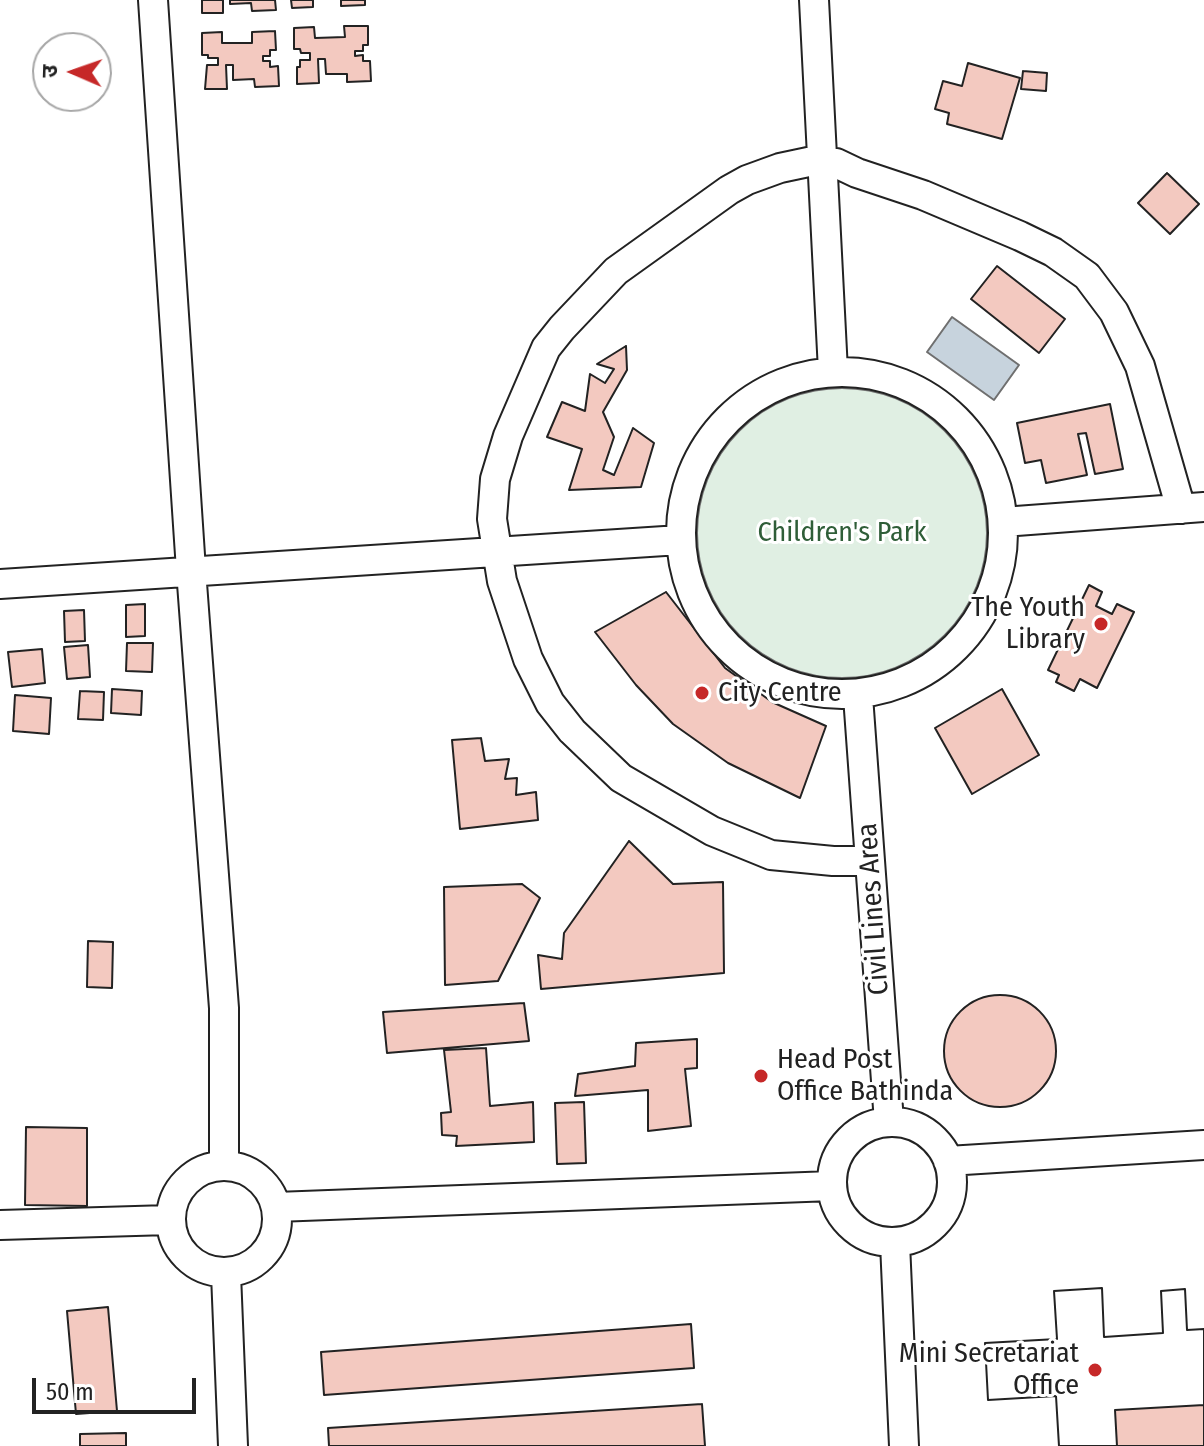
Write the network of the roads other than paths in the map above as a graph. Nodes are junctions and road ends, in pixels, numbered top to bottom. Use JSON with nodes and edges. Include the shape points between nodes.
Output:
{"nodes":[{"id":1,"x":153,"y":0,"type":"edge"},
{"id":2,"x":814,"y":0,"type":"edge"},
{"id":3,"x":822,"y":161,"type":"junction"},
{"id":4,"x":833,"y":371,"type":"junction"},
{"id":5,"x":1192,"y":508,"type":"edge"},
{"id":6,"x":1003,"y":522,"type":"junction"},
{"id":7,"x":680,"y":540,"type":"junction"},
{"id":8,"x":499,"y":550,"type":"junction"},
{"id":9,"x":191,"y":570,"type":"junction"},
{"id":10,"x":0,"y":584,"type":"edge"},
{"id":11,"x":858,"y":696,"type":"junction"},
{"id":12,"x":870,"y":861,"type":"junction"},
{"id":13,"x":889,"y":1122,"type":"junction"},
{"id":14,"x":1204,"y":1145,"type":"edge"},
{"id":15,"x":948,"y":1161,"type":"junction"},
{"id":16,"x":224,"y":1165,"type":"junction"},
{"id":17,"x":832,"y":1186,"type":"junction"},
{"id":18,"x":276,"y":1207,"type":"junction"},
{"id":19,"x":169,"y":1220,"type":"junction"},
{"id":20,"x":0,"y":1225,"type":"edge"},
{"id":21,"x":895,"y":1243,"type":"junction"},
{"id":22,"x":226,"y":1274,"type":"junction"},
{"id":23,"x":233,"y":1446,"type":"edge"},
{"id":24,"x":904,"y":1446,"type":"edge"}],
"edges":[{"from":1,"to":9,"type":"street"},
{"from":2,"to":3,"type":"street"},
{"from":3,"to":4,"type":"street"},
{"from":3,"to":5,"type":"street","via":[[1020,236],[1087,276],[1114,312],[1140,366]]},
{"from":3,"to":8,"type":"street","via":[[780,168],[729,190],[604,281],[562,328],[534,375],[495,479],[492,519]]},
{"from":4,"to":6,"type":"street","via":[[883,376],[929,396],[966,429],[992,472]]},
{"from":4,"to":7,"type":"street","via":[[783,382],[740,406],[706,444],[685,490]]},
{"from":5,"to":6,"type":"street"},
{"from":6,"to":11,"type":"street","via":[[1000,571],[980,618],[949,656],[906,683]]},
{"from":7,"to":8,"type":"street"},
{"from":7,"to":11,"type":"street","via":[[690,592],[727,647],[757,673],[805,693]]},
{"from":8,"to":9,"type":"street"},
{"from":8,"to":12,"type":"street","via":[[502,581],[539,685],[572,731],[621,778],[757,851]]},
{"from":9,"to":10,"type":"street"},
{"from":9,"to":16,"type":"street","via":[[224,1008]]},
{"from":11,"to":12,"type":"street","name":"Civil Lines Area"},
{"from":12,"to":13,"type":"street","name":"Civil Lines Area"},
{"from":13,"to":15,"type":"street","via":[[925,1132]]},
{"from":13,"to":17,"type":"street","via":[[854,1136],[834,1167]]},
{"from":14,"to":15,"type":"street"},
{"from":15,"to":21,"type":"street","via":[[952,1180],[942,1215],[930,1229]]},
{"from":16,"to":18,"type":"street","via":[[251,1172]]},
{"from":16,"to":19,"type":"street","via":[[200,1170],[178,1190]]},
{"from":17,"to":18,"type":"street"},
{"from":17,"to":21,"type":"street","via":[[845,1220],[859,1233]]},
{"from":18,"to":22,"type":"street","via":[[270,1246],[249,1267]]},
{"from":19,"to":20,"type":"street"},
{"from":19,"to":22,"type":"street","via":[[177,1247],[195,1266]]},
{"from":21,"to":24,"type":"street"},
{"from":22,"to":23,"type":"street"}]}
